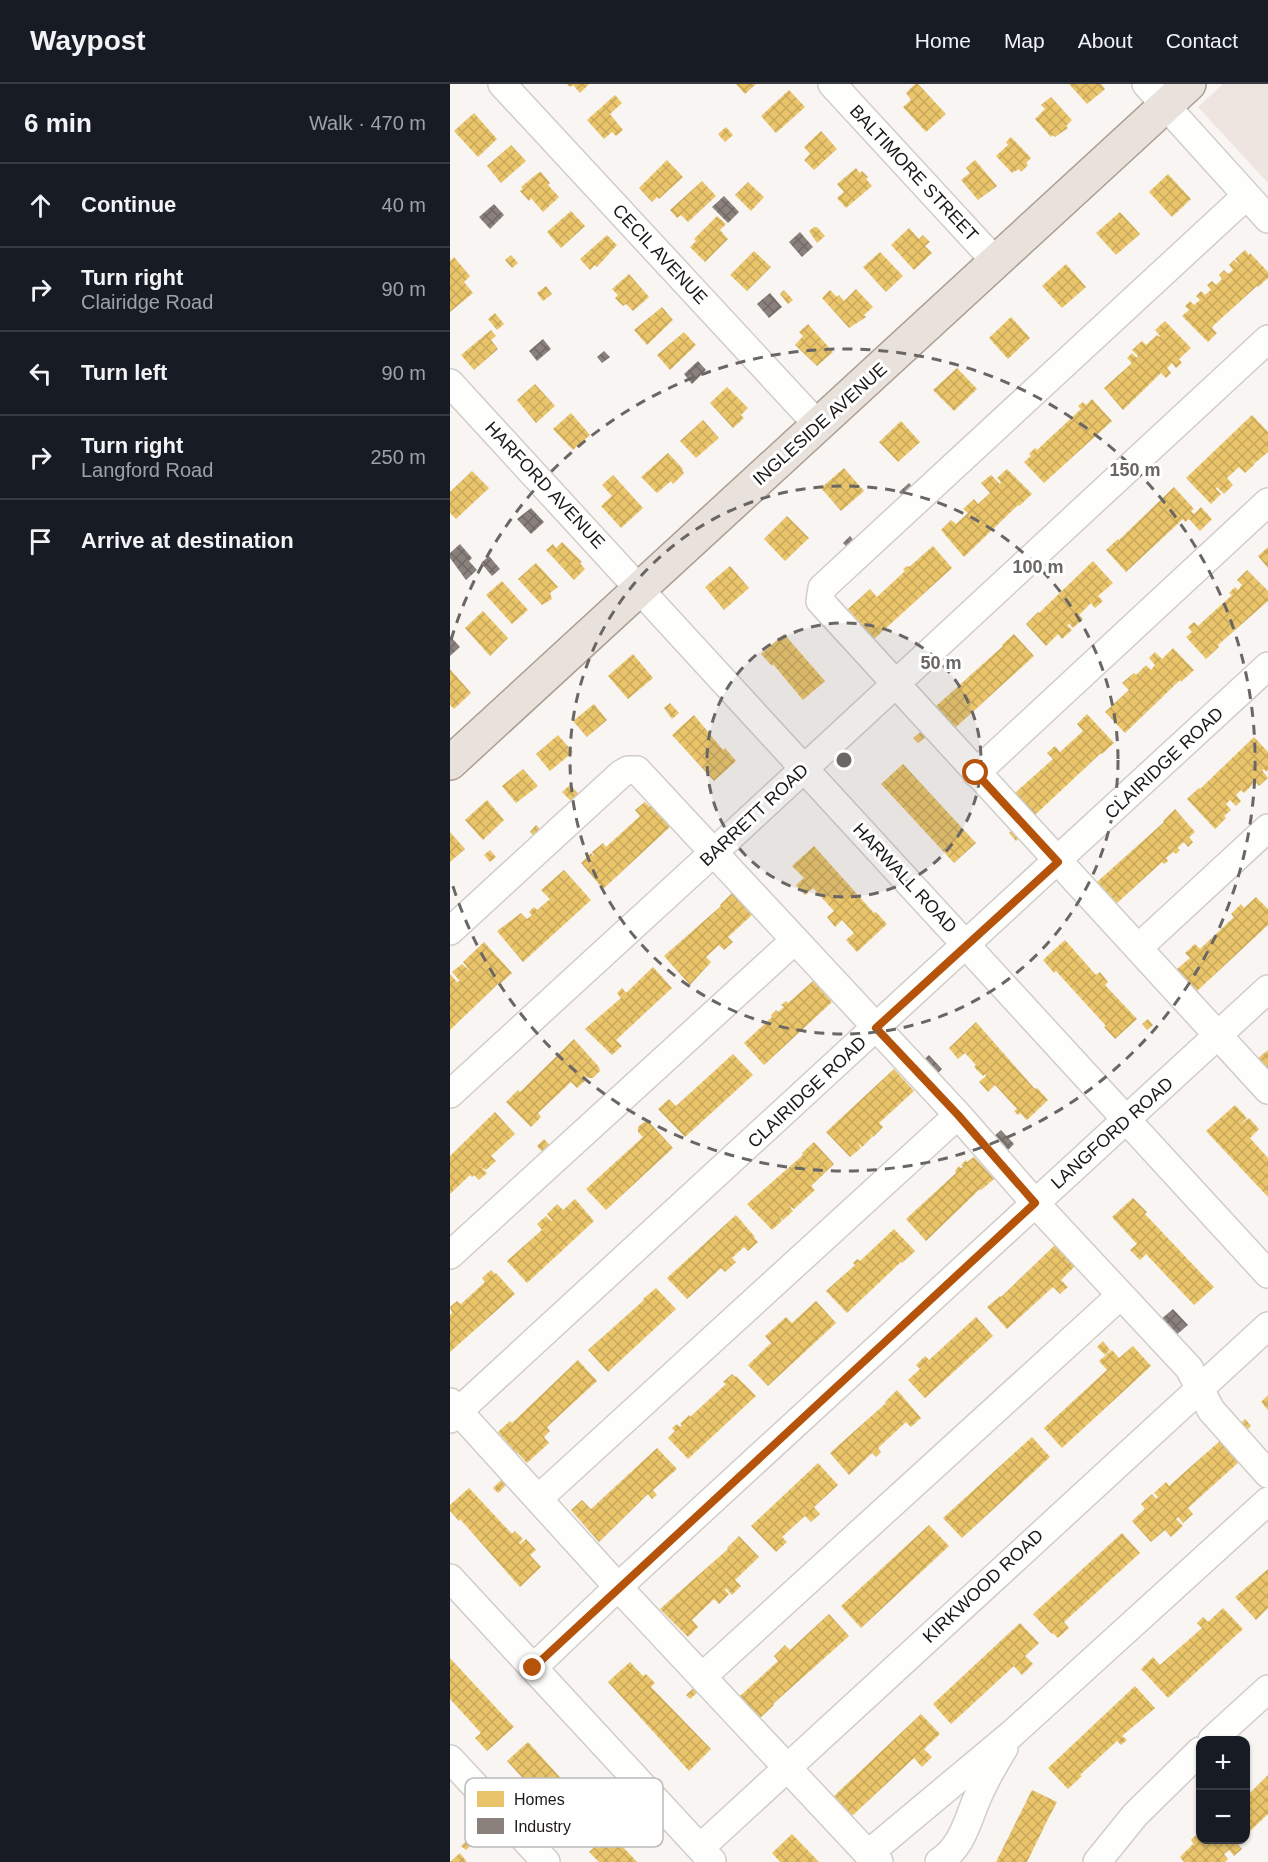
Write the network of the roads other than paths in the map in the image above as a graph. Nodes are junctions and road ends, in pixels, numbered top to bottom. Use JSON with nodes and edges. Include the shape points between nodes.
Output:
{"nodes":[{"id":1,"x":502,"y":84,"type":"edge"},
{"id":2,"x":832,"y":84,"type":"edge"},
{"id":3,"x":1189,"y":84,"type":"edge"},
{"id":4,"x":1155,"y":95,"type":"edge"},
{"id":5,"x":1246,"y":196,"type":"junction"},
{"id":6,"x":1268,"y":219,"type":"edge"},
{"id":7,"x":996,"y":262,"type":"junction"},
{"id":8,"x":1268,"y":339,"type":"edge"},
{"id":9,"x":450,"y":383,"type":"edge"},
{"id":10,"x":818,"y":425,"type":"junction"},
{"id":11,"x":1268,"y":502,"type":"edge"},
{"id":12,"x":639,"y":588,"type":"junction"},
{"id":13,"x":1268,"y":666,"type":"edge"},
{"id":14,"x":895,"y":685,"type":"junction"},
{"id":15,"x":453,"y":754,"type":"edge"},
{"id":16,"x":804,"y":769,"type":"junction"},
{"id":17,"x":976,"y":773,"type":"junction"},
{"id":18,"x":1268,"y":828,"type":"edge"},
{"id":19,"x":714,"y":852,"type":"junction"},
{"id":20,"x":1058,"y":862,"type":"junction"},
{"id":21,"x":450,"y":931,"type":"edge"},
{"id":22,"x":795,"y":940,"type":"junction"},
{"id":23,"x":966,"y":944,"type":"junction"},
{"id":24,"x":1138,"y":948,"type":"junction"},
{"id":25,"x":1268,"y":989,"type":"edge"},
{"id":26,"x":876,"y":1028,"type":"junction"},
{"id":27,"x":1217,"y":1036,"type":"junction"},
{"id":28,"x":1268,"y":1090,"type":"edge"},
{"id":29,"x":450,"y":1094,"type":"edge"},
{"id":30,"x":958,"y":1115,"type":"junction"},
{"id":31,"x":1127,"y":1121,"type":"junction"},
{"id":32,"x":1035,"y":1203,"type":"junction"},
{"id":33,"x":450,"y":1255,"type":"edge"},
{"id":34,"x":1268,"y":1274,"type":"edge"},
{"id":35,"x":1122,"y":1295,"type":"junction"},
{"id":36,"x":1268,"y":1326,"type":"edge"},
{"id":37,"x":1199,"y":1387,"type":"junction"},
{"id":38,"x":453,"y":1410,"type":"edge"},
{"id":39,"x":1268,"y":1474,"type":"edge"},
{"id":40,"x":538,"y":1499,"type":"junction"},
{"id":41,"x":1268,"y":1501,"type":"edge"},
{"id":42,"x":618,"y":1587,"type":"junction"},
{"id":43,"x":454,"y":1590,"type":"edge"},
{"id":44,"x":533,"y":1668,"type":"junction"},
{"id":45,"x":702,"y":1677,"type":"junction"},
{"id":46,"x":1268,"y":1689,"type":"edge"},
{"id":47,"x":1014,"y":1731,"type":"junction"},
{"id":48,"x":1216,"y":1736,"type":"edge"},
{"id":49,"x":1196,"y":1755,"type":"edge"},
{"id":50,"x":450,"y":1759,"type":"edge"},
{"id":51,"x":787,"y":1768,"type":"junction"},
{"id":52,"x":468,"y":1778,"type":"edge"},
{"id":53,"x":635,"y":1778,"type":"edge"},
{"id":54,"x":663,"y":1809,"type":"edge"},
{"id":55,"x":532,"y":1847,"type":"edge"},
{"id":56,"x":706,"y":1855,"type":"edge"},
{"id":57,"x":873,"y":1858,"type":"edge"},
{"id":58,"x":546,"y":1862,"type":"edge"},
{"id":59,"x":939,"y":1862,"type":"edge"},
{"id":60,"x":1096,"y":1862,"type":"edge"}],
"edges":[{"from":1,"to":10,"type":"street","name":"CECIL AVENUE"},
{"from":2,"to":7,"type":"street","name":"BALTIMORE STREET"},
{"from":3,"to":4,"type":"main road","name":"INGLESIDE AVENUE"},
{"from":4,"to":5,"type":"street"},
{"from":4,"to":7,"type":"main road","name":"INGLESIDE AVENUE"},
{"from":5,"to":6,"type":"street"},
{"from":5,"to":14,"type":"street","via":[[822,588],[823,607]]},
{"from":7,"to":10,"type":"main road","name":"INGLESIDE AVENUE"},
{"from":8,"to":14,"type":"street","name":"BARRETT ROAD"},
{"from":9,"to":12,"type":"street","name":"HARFORD AVENUE"},
{"from":10,"to":12,"type":"main road","name":"INGLESIDE AVENUE"},
{"from":11,"to":17,"type":"street"},
{"from":12,"to":15,"type":"main road","name":"INGLESIDE AVENUE"},
{"from":12,"to":16,"type":"street","name":"HARWALL ROAD"},
{"from":13,"to":20,"type":"street","name":"CLAIRIDGE ROAD"},
{"from":14,"to":16,"type":"street","name":"BARRETT ROAD"},
{"from":14,"to":17,"type":"street"},
{"from":16,"to":19,"type":"street","name":"BARRETT ROAD"},
{"from":16,"to":23,"type":"street","name":"HARWALL ROAD"},
{"from":17,"to":20,"type":"street"},
{"from":18,"to":24,"type":"street"},
{"from":19,"to":21,"type":"street","via":[[644,775],[628,770]]},
{"from":19,"to":22,"type":"street"},
{"from":19,"to":29,"type":"street","name":"BARRETT ROAD"},
{"from":20,"to":23,"type":"street","name":"CLAIRIDGE ROAD"},
{"from":20,"to":24,"type":"street"},
{"from":22,"to":26,"type":"street"},
{"from":22,"to":33,"type":"street"},
{"from":23,"to":26,"type":"street","name":"CLAIRIDGE ROAD"},
{"from":23,"to":31,"type":"street","name":"HARWALL ROAD"},
{"from":24,"to":27,"type":"street"},
{"from":25,"to":27,"type":"street","name":"LANGFORD ROAD"},
{"from":26,"to":30,"type":"street"},
{"from":26,"to":38,"type":"street","name":"CLAIRIDGE ROAD"},
{"from":27,"to":28,"type":"street"},
{"from":27,"to":31,"type":"street","name":"LANGFORD ROAD"},
{"from":30,"to":32,"type":"street"},
{"from":30,"to":40,"type":"street"},
{"from":31,"to":32,"type":"street","name":"LANGFORD ROAD"},
{"from":31,"to":34,"type":"street","name":"HARWALL ROAD"},
{"from":32,"to":35,"type":"street"},
{"from":32,"to":42,"type":"street","name":"LANGFORD ROAD"},
{"from":35,"to":37,"type":"street","via":[[1189,1368]]},
{"from":35,"to":45,"type":"street"},
{"from":36,"to":37,"type":"street","name":"KIRKWOOD ROAD"},
{"from":37,"to":39,"type":"street","via":[[1211,1410]]},
{"from":37,"to":51,"type":"street","name":"KIRKWOOD ROAD"},
{"from":38,"to":40,"type":"street"},
{"from":40,"to":42,"type":"street"},
{"from":41,"to":47,"type":"street"},
{"from":42,"to":44,"type":"street","name":"LANGFORD ROAD"},
{"from":42,"to":45,"type":"street"},
{"from":43,"to":44,"type":"street"},
{"from":44,"to":53,"type":"street"},
{"from":45,"to":51,"type":"street"},
{"from":46,"to":48,"type":"street"},
{"from":47,"to":57,"type":"street"},
{"from":47,"to":59,"type":"street","via":[[987,1776],[959,1842]]},
{"from":49,"to":60,"type":"street","via":[[1118,1833]]},
{"from":50,"to":52,"type":"street"},
{"from":51,"to":56,"type":"street","name":"KIRKWOOD ROAD"},
{"from":51,"to":57,"type":"street"},
{"from":54,"to":56,"type":"street"},
{"from":55,"to":58,"type":"street"}]}
